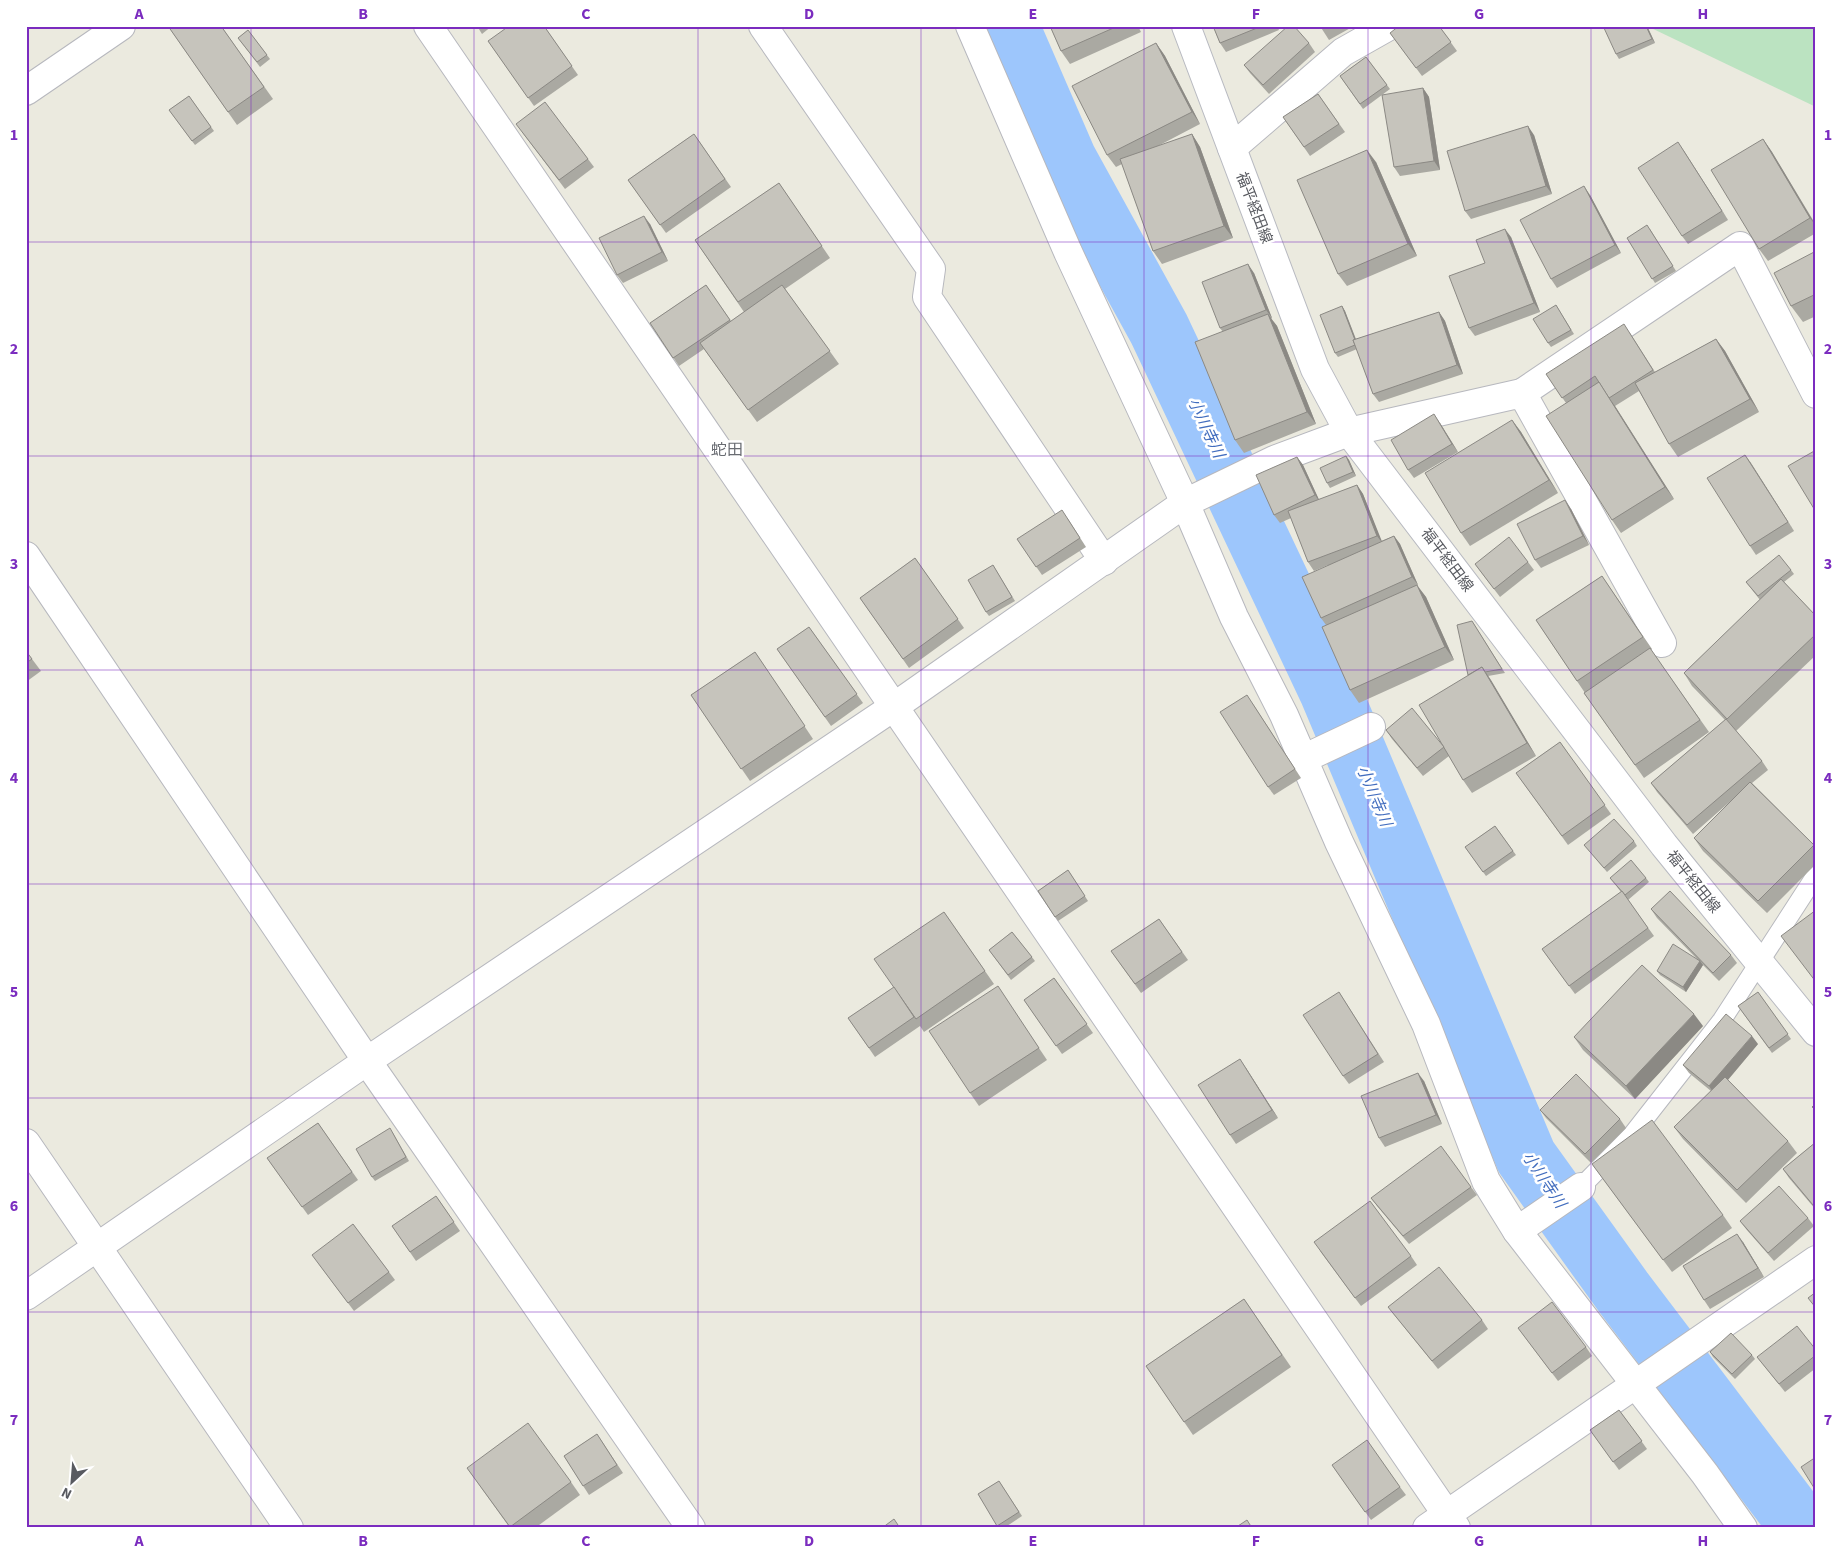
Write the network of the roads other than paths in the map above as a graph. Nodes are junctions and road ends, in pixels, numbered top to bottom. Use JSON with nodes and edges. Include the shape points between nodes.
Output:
{"nodes":[{"id":1,"x":121,"y":26,"type":"edge"},
{"id":2,"x":428,"y":26,"type":"edge"},
{"id":3,"x":763,"y":26,"type":"edge"},
{"id":4,"x":970,"y":26,"type":"edge"},
{"id":5,"x":1186,"y":26,"type":"edge"},
{"id":6,"x":1389,"y":26,"type":"edge"},
{"id":7,"x":26,"y":91,"type":"edge"},
{"id":8,"x":1232,"y":148,"type":"junction"},
{"id":9,"x":1522,"y":393,"type":"junction"},
{"id":10,"x":1816,"y":394,"type":"edge"},
{"id":11,"x":1349,"y":432,"type":"junction"},
{"id":12,"x":1185,"y":502,"type":"junction"},
{"id":13,"x":26,"y":556,"type":"edge"},
{"id":14,"x":1104,"y":561,"type":"junction"},
{"id":15,"x":1662,"y":643,"type":"dead end"},
{"id":16,"x":896,"y":706,"type":"junction"},
{"id":17,"x":1371,"y":727,"type":"dead end"},
{"id":18,"x":1303,"y":759,"type":"junction"},
{"id":19,"x":1816,"y":875,"type":"edge"},
{"id":20,"x":1760,"y":964,"type":"junction"},
{"id":21,"x":1816,"y":1032,"type":"edge"},
{"id":22,"x":367,"y":1061,"type":"junction"},
{"id":23,"x":26,"y":1143,"type":"edge"},
{"id":24,"x":1581,"y":1187,"type":"joint"},
{"id":25,"x":1517,"y":1231,"type":"junction"},
{"id":26,"x":98,"y":1247,"type":"junction"},
{"id":27,"x":1816,"y":1260,"type":"edge"},
{"id":28,"x":26,"y":1296,"type":"edge"},
{"id":29,"x":1644,"y":1378,"type":"junction"},
{"id":30,"x":1443,"y":1523,"type":"edge"},
{"id":31,"x":289,"y":1528,"type":"edge"},
{"id":32,"x":691,"y":1528,"type":"edge"},
{"id":33,"x":1743,"y":1528,"type":"edge"}],
"edges":[{"from":1,"to":7,"type":"street"},
{"from":2,"to":16,"type":"street"},
{"from":3,"to":14,"type":"street","via":[[931,269],[927,297]]},
{"from":4,"to":12,"type":"street","via":[[1068,252]]},
{"from":5,"to":8,"type":"street","name":"福平経田線"},
{"from":6,"to":8,"type":"street","via":[[1343,52]]},
{"from":8,"to":11,"type":"street","name":"福平経田線","via":[[1315,369]]},
{"from":9,"to":10,"type":"street","via":[[1740,246]]},
{"from":9,"to":11,"type":"street"},
{"from":9,"to":15,"type":"street"},
{"from":11,"to":12,"type":"street","via":[[1274,460]]},
{"from":11,"to":20,"type":"street","name":"福平経田線","via":[[1664,845]]},
{"from":12,"to":14,"type":"street"},
{"from":12,"to":18,"type":"street","via":[[1234,617]]},
{"from":13,"to":22,"type":"street"},
{"from":14,"to":16,"type":"street"},
{"from":16,"to":22,"type":"street"},
{"from":16,"to":30,"type":"street"},
{"from":17,"to":18,"type":"street"},
{"from":18,"to":25,"type":"street","via":[[1426,1024],[1486,1181]]},
{"from":19,"to":20,"type":"lane"},
{"from":20,"to":21,"type":"street","name":"福平経田線"},
{"from":20,"to":24,"type":"lane","via":[[1722,1020],[1632,1135]]},
{"from":22,"to":26,"type":"street"},
{"from":22,"to":32,"type":"street"},
{"from":23,"to":26,"type":"street"},
{"from":24,"to":25,"type":"street"},
{"from":25,"to":29,"type":"street"},
{"from":26,"to":28,"type":"street"},
{"from":26,"to":31,"type":"street"},
{"from":27,"to":29,"type":"street"},
{"from":29,"to":30,"type":"street"},
{"from":29,"to":33,"type":"street"}]}
